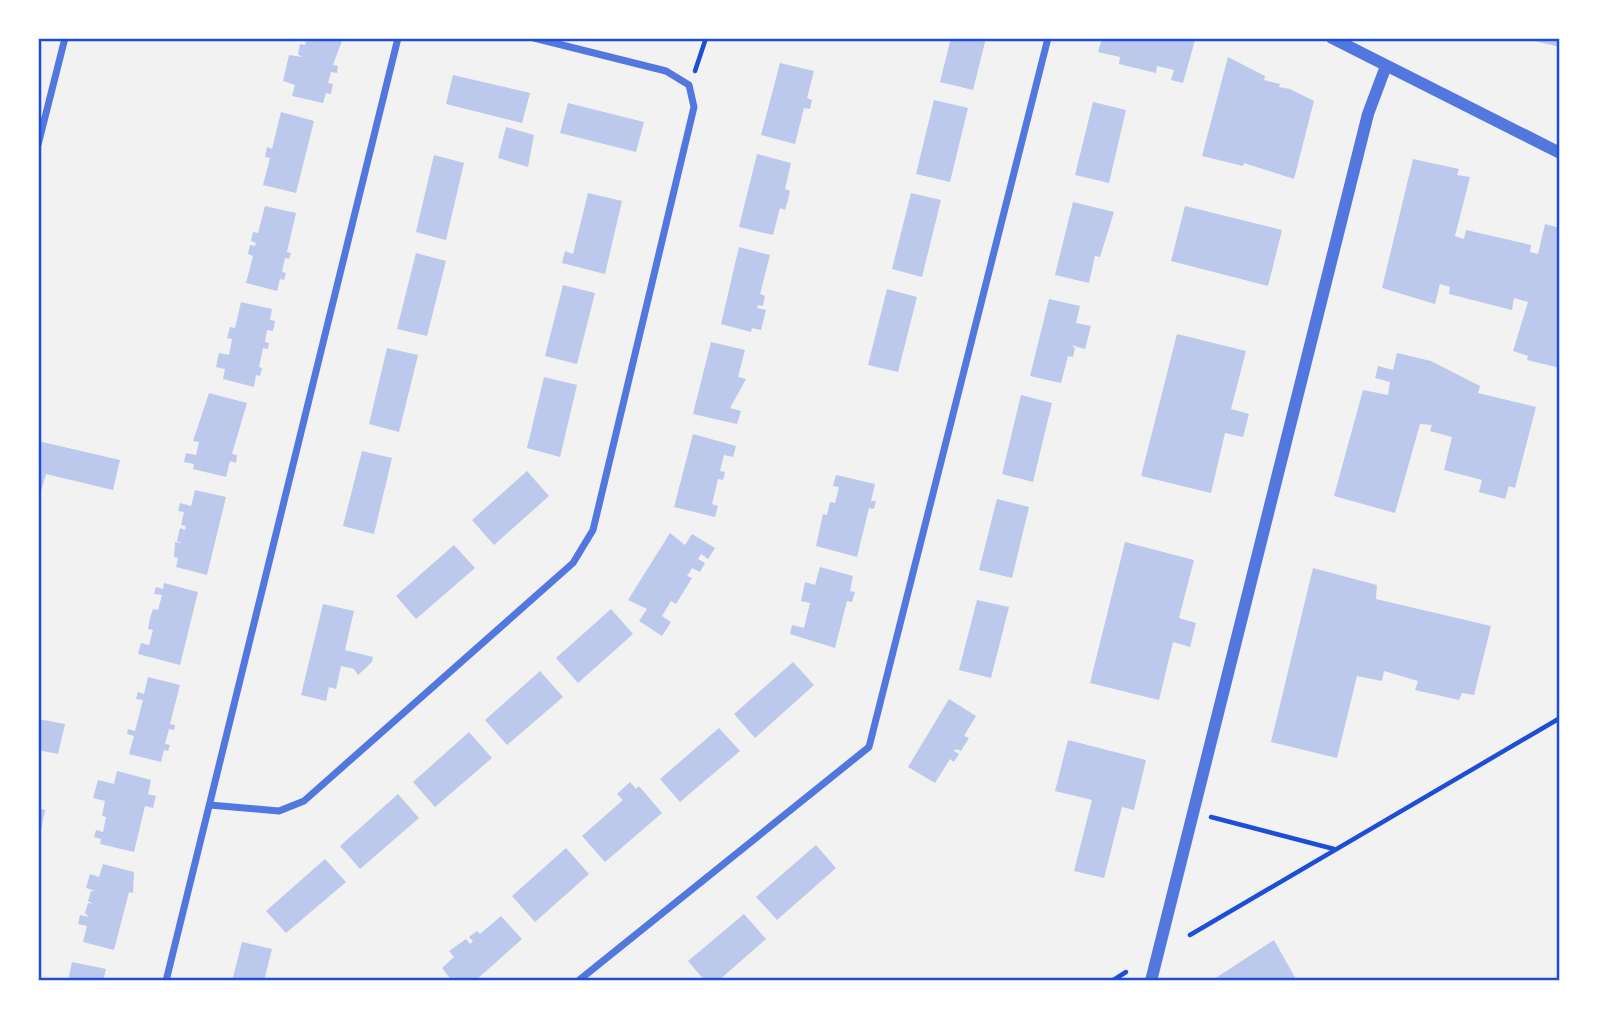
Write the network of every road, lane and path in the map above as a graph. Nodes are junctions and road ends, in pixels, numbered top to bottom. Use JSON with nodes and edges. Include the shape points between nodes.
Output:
{"nodes":[{"id":1,"x":65,"y":38,"type":"edge"},
{"id":2,"x":398,"y":38,"type":"edge"},
{"id":3,"x":534,"y":38,"type":"edge"},
{"id":4,"x":706,"y":38,"type":"edge"},
{"id":5,"x":1048,"y":38,"type":"edge"},
{"id":6,"x":1332,"y":38,"type":"edge"},
{"id":7,"x":1386,"y":66,"type":"junction"},
{"id":8,"x":689,"y":85,"type":"junction"},
{"id":9,"x":38,"y":145,"type":"edge"},
{"id":10,"x":1559,"y":153,"type":"edge"},
{"id":11,"x":1559,"y":718,"type":"edge"},
{"id":12,"x":210,"y":805,"type":"junction"},
{"id":13,"x":1219,"y":819,"type":"dead end"},
{"id":14,"x":1335,"y":849,"type":"junction"},
{"id":15,"x":1190,"y":935,"type":"dead end"},
{"id":16,"x":1126,"y":972,"type":"dead end"},
{"id":17,"x":166,"y":981,"type":"edge"},
{"id":18,"x":578,"y":981,"type":"edge"},
{"id":19,"x":1112,"y":981,"type":"edge"},
{"id":20,"x":1151,"y":981,"type":"edge"}],
"edges":[{"from":1,"to":9,"type":"street"},
{"from":2,"to":12,"type":"street"},
{"from":3,"to":8,"type":"street","via":[[666,71]]},
{"from":4,"to":8,"type":"path"},
{"from":5,"to":18,"type":"street","via":[[869,747]]},
{"from":6,"to":7,"type":"street"},
{"from":7,"to":10,"type":"street"},
{"from":7,"to":20,"type":"street","via":[[1365,128]]},
{"from":8,"to":12,"type":"street","via":[[694,107],[593,530],[573,563],[304,801],[279,811]]},
{"from":11,"to":14,"type":"path"},
{"from":12,"to":17,"type":"street"},
{"from":13,"to":14,"type":"path"},
{"from":14,"to":15,"type":"path"},
{"from":16,"to":19,"type":"path"}]}
